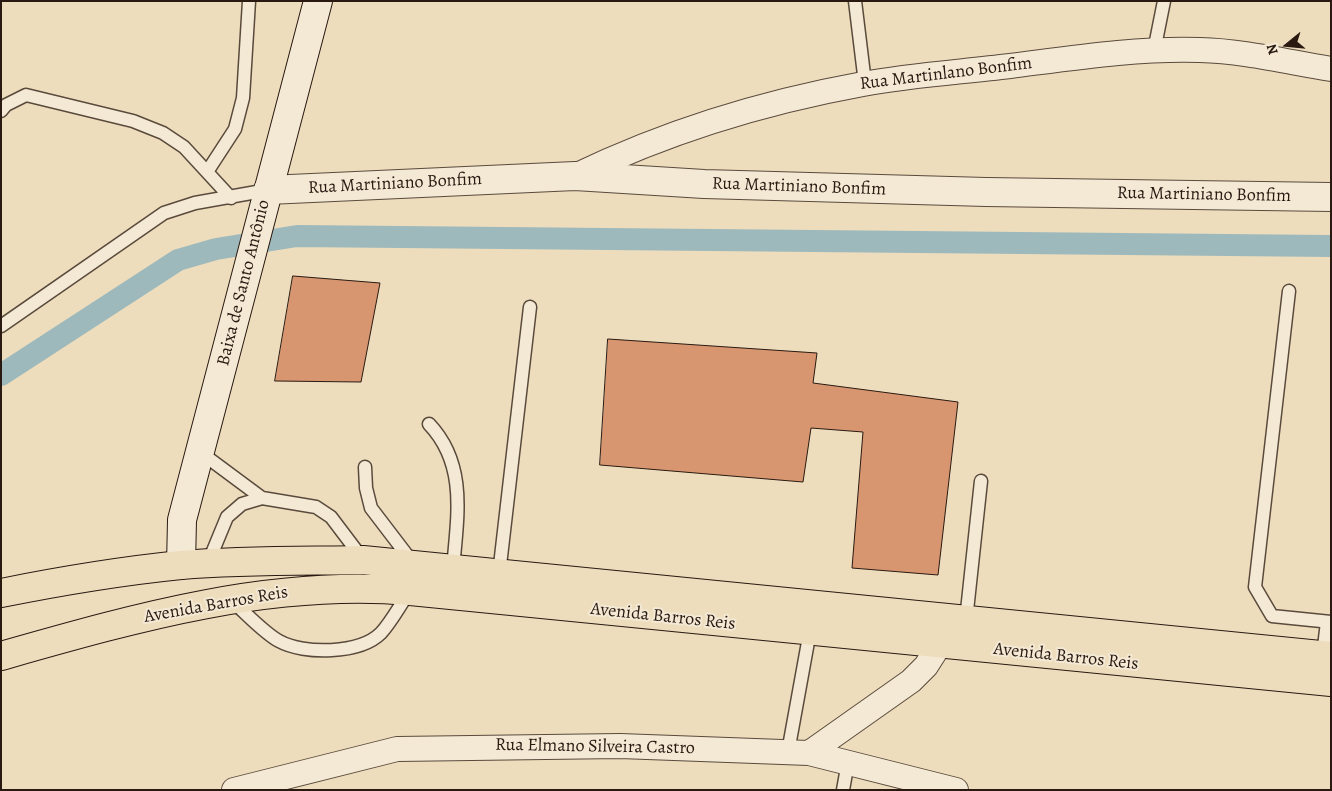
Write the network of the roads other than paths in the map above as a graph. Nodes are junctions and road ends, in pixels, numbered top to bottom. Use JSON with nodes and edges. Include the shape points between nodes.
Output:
{"nodes":[{"id":1,"x":249,"y":1,"type":"edge"},
{"id":2,"x":318,"y":1,"type":"edge"},
{"id":3,"x":855,"y":1,"type":"edge"},
{"id":4,"x":1164,"y":1,"type":"edge"},
{"id":5,"x":1154,"y":51,"type":"junction"},
{"id":6,"x":1331,"y":69,"type":"edge"},
{"id":7,"x":865,"y":83,"type":"junction"},
{"id":8,"x":1,"y":112,"type":"edge"},
{"id":9,"x":207,"y":172,"type":"junction"},
{"id":10,"x":575,"y":176,"type":"junction"},
{"id":11,"x":268,"y":190,"type":"junction"},
{"id":12,"x":1331,"y":197,"type":"edge"},
{"id":13,"x":231,"y":198,"type":"junction"},
{"id":14,"x":1289,"y":291,"type":"dead end"},
{"id":15,"x":530,"y":307,"type":"dead end"},
{"id":16,"x":1,"y":326,"type":"edge"},
{"id":17,"x":429,"y":424,"type":"dead end"},
{"id":18,"x":200,"y":452,"type":"junction"},
{"id":19,"x":365,"y":467,"type":"dead end"},
{"id":20,"x":981,"y":481,"type":"dead end"},
{"id":21,"x":262,"y":498,"type":"junction"},
{"id":22,"x":363,"y":560,"type":"junction"},
{"id":23,"x":194,"y":565,"type":"junction"},
{"id":24,"x":453,"y":570,"type":"junction"},
{"id":25,"x":499,"y":574,"type":"junction"},
{"id":26,"x":412,"y":578,"type":"junction"},
{"id":27,"x":1,"y":593,"type":"edge"},
{"id":28,"x":263,"y":594,"type":"junction"},
{"id":29,"x":230,"y":599,"type":"junction"},
{"id":30,"x":966,"y":620,"type":"junction"},
{"id":31,"x":1329,"y":622,"type":"edge"},
{"id":32,"x":810,"y":631,"type":"junction"},
{"id":33,"x":940,"y":644,"type":"junction"},
{"id":34,"x":1327,"y":655,"type":"edge"},
{"id":35,"x":1,"y":656,"type":"edge"},
{"id":36,"x":1331,"y":682,"type":"edge"},
{"id":37,"x":798,"y":752,"type":"junction"},
{"id":38,"x":848,"y":762,"type":"junction"},
{"id":39,"x":234,"y":790,"type":"edge"},
{"id":40,"x":843,"y":790,"type":"edge"},
{"id":41,"x":956,"y":790,"type":"edge"}],
"edges":[{"from":1,"to":9,"type":"lane","via":[[243,98],[235,129]]},
{"from":2,"to":11,"type":"street","name":"Baixa de Santo Antônio"},
{"from":3,"to":7,"type":"lane"},
{"from":4,"to":5,"type":"lane"},
{"from":5,"to":6,"type":"street","name":"Rua Martinlano Bonfim","via":[[1201,50]]},
{"from":5,"to":7,"type":"street","name":"Rua Martinlano Bonfim"},
{"from":7,"to":10,"type":"street","name":"Rua Martinlano Bonfim","via":[[800,97],[692,128]]},
{"from":8,"to":9,"type":"lane","via":[[6,105],[26,95],[133,121],[163,133],[184,147]]},
{"from":9,"to":13,"type":"lane"},
{"from":10,"to":11,"type":"street","name":"Rua Martiniano Bonfim"},
{"from":10,"to":12,"type":"street","name":"Rua Martiniano Bonfim","via":[[704,184],[976,192]]},
{"from":11,"to":13,"type":"lane"},
{"from":11,"to":18,"type":"street","name":"Baixa de Santo Antônio"},
{"from":13,"to":16,"type":"lane","via":[[195,203],[164,213]]},
{"from":14,"to":31,"type":"lane","via":[[1255,587],[1272,616]]},
{"from":15,"to":25,"type":"lane"},
{"from":17,"to":24,"type":"lane","via":[[440,436],[456,474],[459,493]]},
{"from":18,"to":21,"type":"lane"},
{"from":18,"to":23,"type":"street","name":"Baixa de Santo Antônio","via":[[182,520]]},
{"from":19,"to":26,"type":"lane","via":[[371,508]]},
{"from":20,"to":30,"type":"lane"},
{"from":21,"to":22,"type":"lane","via":[[316,507],[331,517]]},
{"from":21,"to":23,"type":"lane","via":[[242,504],[227,517]]},
{"from":22,"to":23,"type":"main road","name":"Avenida Barros Reis"},
{"from":22,"to":26,"type":"main road","name":"Avenida Barros Reis"},
{"from":23,"to":27,"type":"main road","name":"Avenida Barros Reis","via":[[54,582]]},
{"from":23,"to":28,"type":"main road","via":[[209,580]]},
{"from":24,"to":25,"type":"main road","name":"Avenida Barros Reis"},
{"from":24,"to":26,"type":"main road","name":"Avenida Barros Reis"},
{"from":25,"to":30,"type":"main road","name":"Avenida Barros Reis"},
{"from":26,"to":28,"type":"main road","name":"Avenida Barros Reis"},
{"from":26,"to":29,"type":"lane","via":[[381,633],[351,649],[298,649],[278,641]]},
{"from":26,"to":32,"type":"main road","name":"Avenida Barros Reis"},
{"from":28,"to":29,"type":"main road","name":"Avenida Barros Reis"},
{"from":29,"to":35,"type":"main road","name":"Avenida Barros Reis","via":[[125,622]]},
{"from":30,"to":34,"type":"main road","name":"Avenida Barros Reis"},
{"from":31,"to":34,"type":"lane"},
{"from":32,"to":33,"type":"main road","name":"Avenida Barros Reis"},
{"from":32,"to":37,"type":"lane"},
{"from":33,"to":36,"type":"main road","name":"Avenida Barros Reis"},
{"from":33,"to":37,"type":"street","via":[[926,666],[911,681]]},
{"from":37,"to":38,"type":"street","name":"Rua Elmano Silveira Castro"},
{"from":37,"to":39,"type":"street","name":"Rua Elmano Silveira Castro","via":[[620,746],[396,749]]},
{"from":38,"to":40,"type":"lane"},
{"from":38,"to":41,"type":"street","name":"Rua Elmano Silveira Castro"}]}
